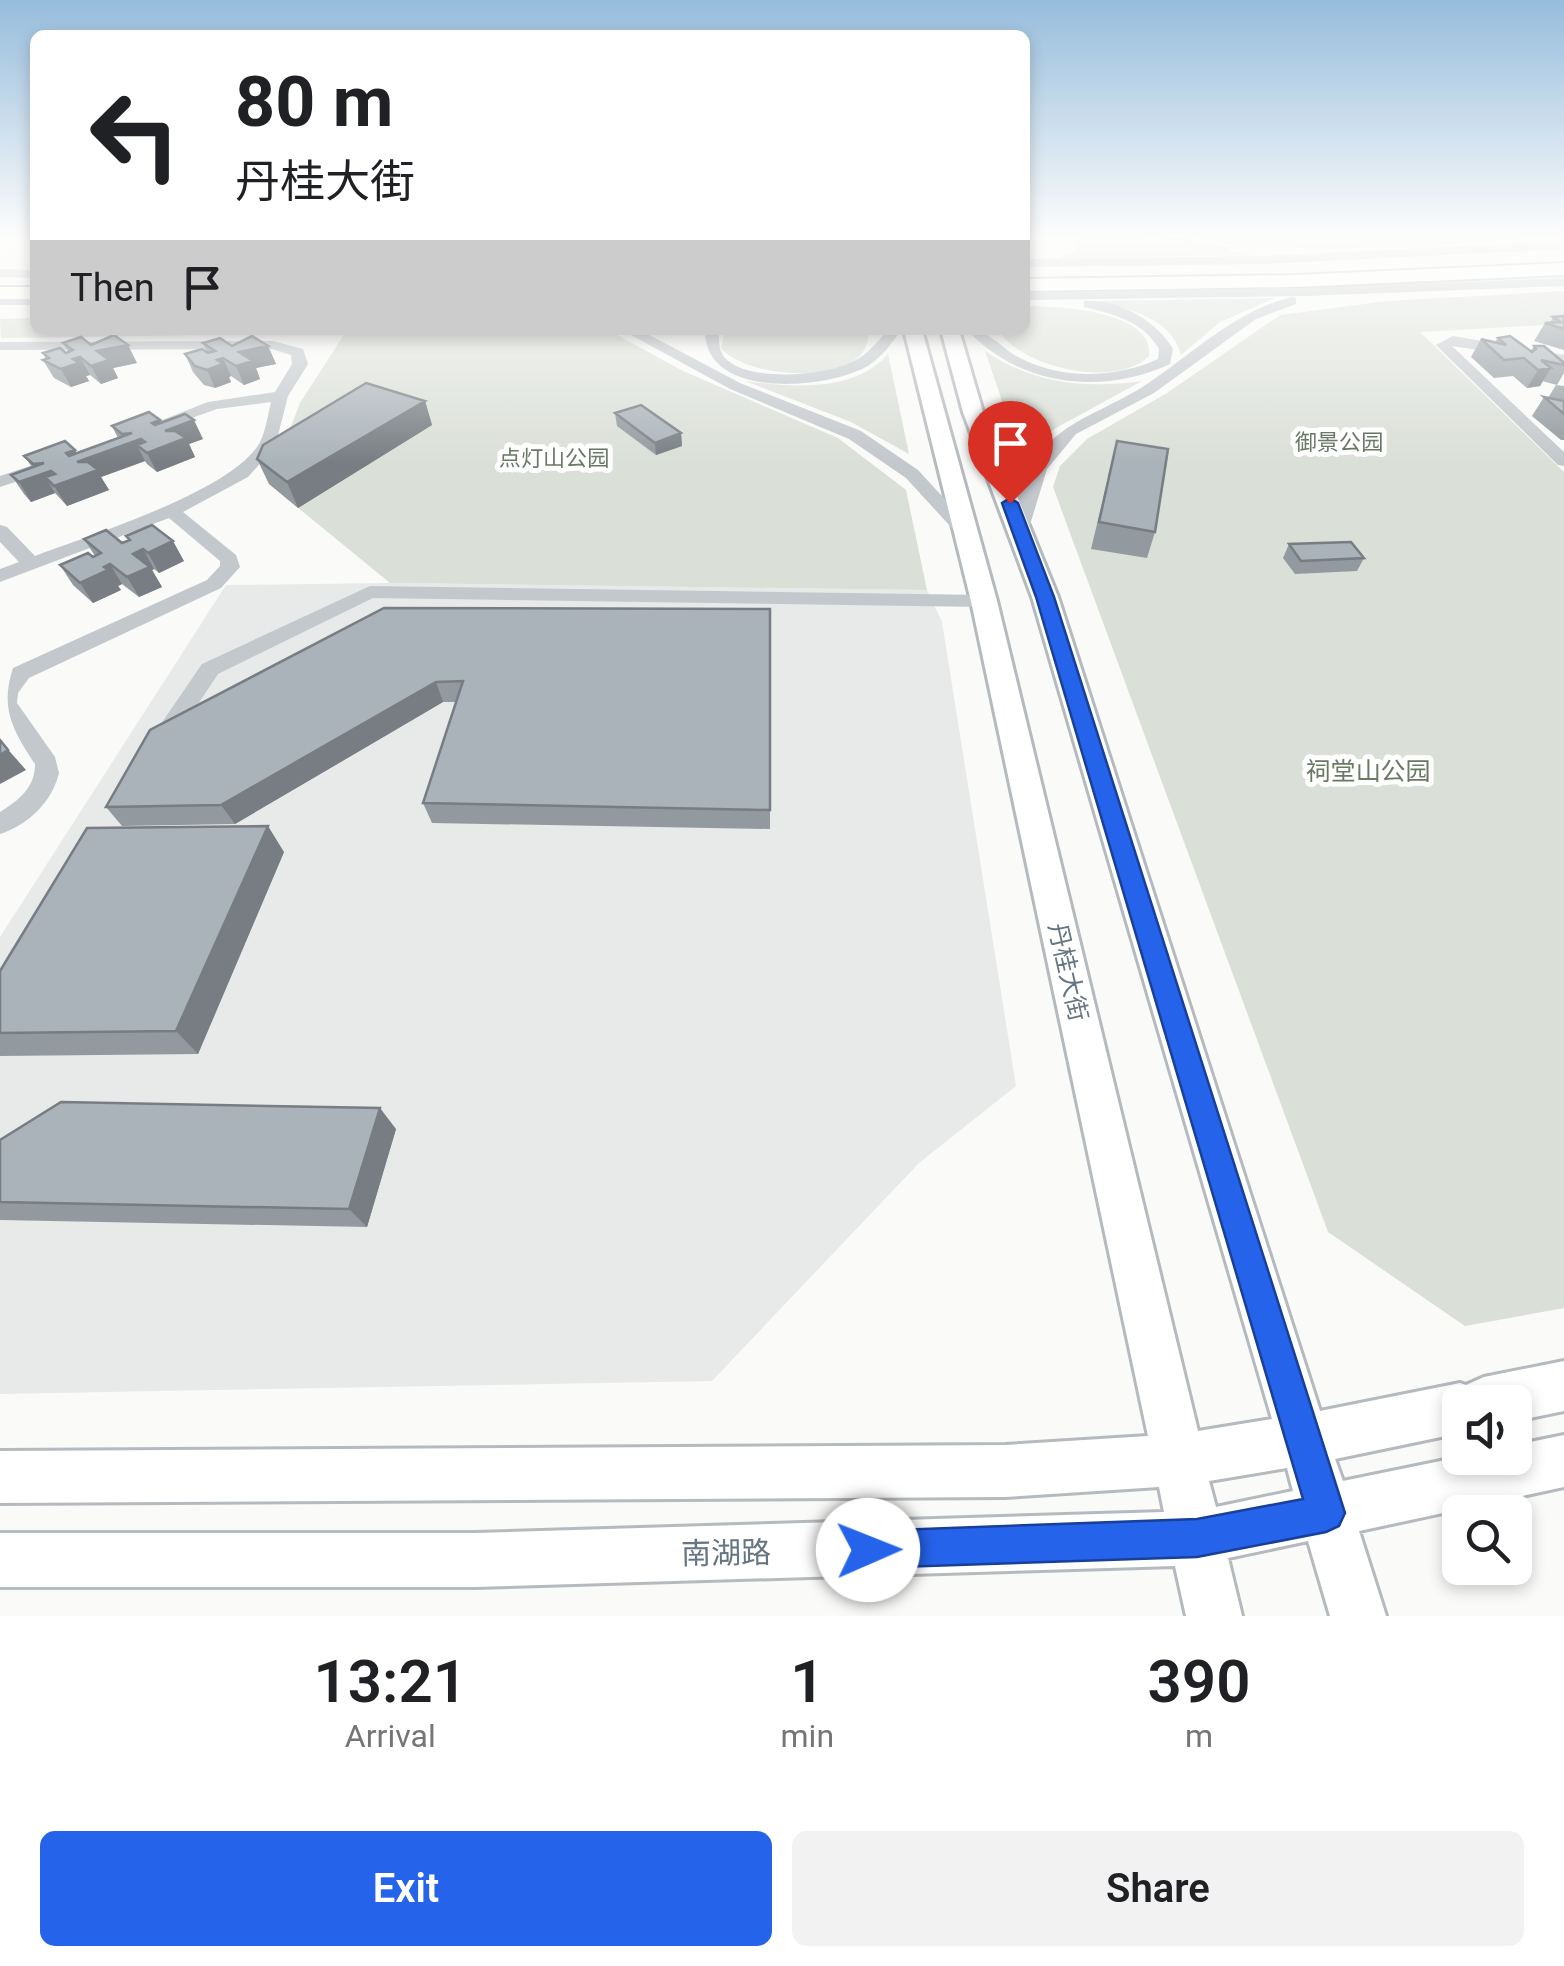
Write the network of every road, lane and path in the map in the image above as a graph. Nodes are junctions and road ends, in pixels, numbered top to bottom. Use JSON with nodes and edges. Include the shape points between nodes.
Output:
{"nodes":[{"id":1,"x":1123,"y":313,"type":"edge"},
{"id":2,"x":1257,"y":313,"type":"edge"},
{"id":3,"x":638,"y":335,"type":"edge"},
{"id":4,"x":711,"y":335,"type":"edge"},
{"id":5,"x":891,"y":335,"type":"edge"},
{"id":6,"x":897,"y":335,"type":"edge"},
{"id":7,"x":914,"y":335,"type":"edge"},
{"id":8,"x":951,"y":335,"type":"edge"},
{"id":9,"x":968,"y":335,"type":"edge"},
{"id":10,"x":981,"y":335,"type":"edge"},
{"id":11,"x":0,"y":346,"type":"edge"},
{"id":12,"x":1564,"y":359,"type":"edge"},
{"id":13,"x":280,"y":396,"type":"junction"},
{"id":14,"x":143,"y":431,"type":"edge"},
{"id":15,"x":990,"y":453,"type":"junction"},
{"id":16,"x":944,"y":457,"type":"junction"},
{"id":17,"x":1564,"y":461,"type":"edge"},
{"id":18,"x":54,"y":462,"type":"edge"},
{"id":19,"x":0,"y":482,"type":"edge"},
{"id":20,"x":171,"y":511,"type":"junction"},
{"id":21,"x":1020,"y":528,"type":"junction"},
{"id":22,"x":0,"y":532,"type":"edge"},
{"id":23,"x":968,"y":533,"type":"junction"},
{"id":24,"x":32,"y":564,"type":"junction"},
{"id":25,"x":0,"y":576,"type":"edge"},
{"id":26,"x":984,"y":600,"type":"junction"},
{"id":27,"x":162,"y":740,"type":"edge"},
{"id":28,"x":0,"y":824,"type":"edge"},
{"id":29,"x":1564,"y":1386,"type":"edge"},
{"id":30,"x":1532,"y":1392,"type":"edge"},
{"id":31,"x":1442,"y":1412,"type":"edge"},
{"id":32,"x":1302,"y":1440,"type":"junction"},
{"id":33,"x":1180,"y":1460,"type":"junction"},
{"id":34,"x":1564,"y":1461,"type":"edge"},
{"id":35,"x":0,"y":1477,"type":"edge"},
{"id":36,"x":1326,"y":1513,"type":"junction"},
{"id":37,"x":1197,"y":1538,"type":"junction"},
{"id":38,"x":0,"y":1560,"type":"edge"},
{"id":39,"x":1214,"y":1616,"type":"edge"},
{"id":40,"x":1358,"y":1616,"type":"edge"}],
"edges":[{"from":1,"to":10,"type":"street","via":[[1162,338],[1164,360],[1120,376],[1070,376],[1017,362]]},
{"from":2,"to":21,"type":"street","via":[[1147,390],[1063,436],[1027,489]]},
{"from":3,"to":23,"type":"street","via":[[735,386],[855,434],[912,474]]},
{"from":4,"to":5,"type":"street","via":[[718,361],[735,371],[796,379],[853,368]]},
{"from":6,"to":16,"type":"main road","via":[[914,410]]},
{"from":7,"to":16,"type":"main road","name":"丹桂大街"},
{"from":8,"to":15,"type":"main road"},
{"from":9,"to":15,"type":"main road","via":[[990,408]]},
{"from":11,"to":13,"type":"street","via":[[282,346],[298,352],[300,364]]},
{"from":12,"to":17,"type":"street","via":[[1453,340],[1444,345]]},
{"from":13,"to":14,"type":"street","via":[[214,405]]},
{"from":13,"to":20,"type":"street","via":[[260,456],[220,488]]},
{"from":15,"to":21,"type":"main road"},
{"from":16,"to":23,"type":"main road","name":"丹桂大街"},
{"from":18,"to":19,"type":"street"},
{"from":20,"to":24,"type":"street"},
{"from":20,"to":28,"type":"street","via":[[230,567],[214,584],[21,673],[6,692],[6,704],[48,773],[32,802]]},
{"from":21,"to":32,"type":"main road"},
{"from":22,"to":24,"type":"street"},
{"from":23,"to":26,"type":"main road","name":"丹桂大街"},
{"from":24,"to":25,"type":"street"},
{"from":26,"to":27,"type":"street","via":[[370,592],[210,669]]},
{"from":26,"to":33,"type":"main road","name":"丹桂大街"},
{"from":29,"to":30,"type":"main road"},
{"from":31,"to":32,"type":"main road"},
{"from":32,"to":33,"type":"main road"},
{"from":32,"to":36,"type":"main road"},
{"from":33,"to":35,"type":"main road","via":[[1005,1471]]},
{"from":33,"to":37,"type":"main road","name":"丹桂大街"},
{"from":34,"to":36,"type":"main road","name":"南湖路"},
{"from":36,"to":37,"type":"main road","name":"南湖路"},
{"from":36,"to":40,"type":"main road"},
{"from":37,"to":38,"type":"main road","name":"南湖路","via":[[475,1560]]},
{"from":37,"to":39,"type":"main road","name":"丹桂大街"}]}
